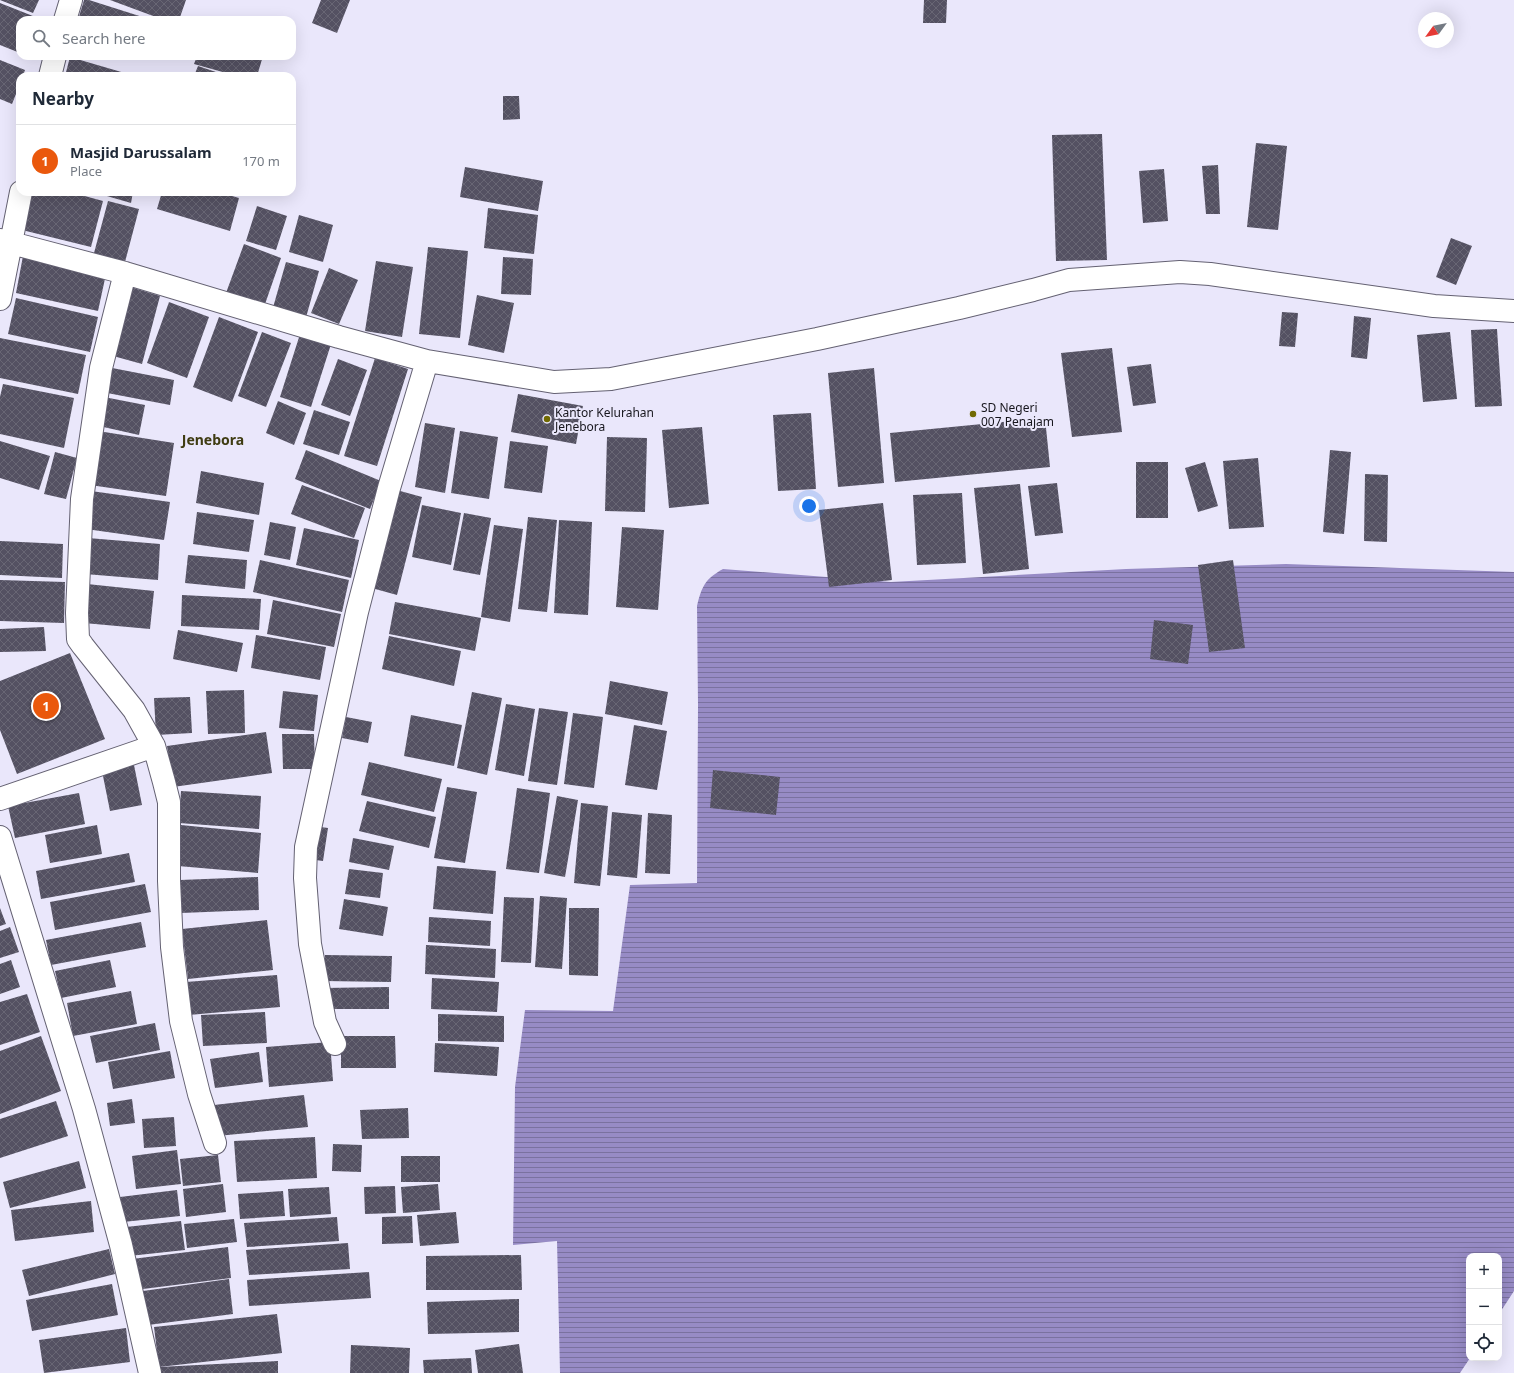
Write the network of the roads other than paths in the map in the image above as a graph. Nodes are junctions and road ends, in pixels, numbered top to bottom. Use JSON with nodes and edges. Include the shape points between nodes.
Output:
{"nodes":[{"id":1,"x":71,"y":0,"type":"edge"},
{"id":2,"x":67,"y":16,"type":"edge"},
{"id":3,"x":54,"y":60,"type":"edge"},
{"id":4,"x":51,"y":72,"type":"edge"},
{"id":5,"x":20,"y":196,"type":"edge"},
{"id":6,"x":6,"y":242,"type":"edge"},
{"id":7,"x":125,"y":273,"type":"junction"},
{"id":8,"x":0,"y":299,"type":"edge"},
{"id":9,"x":1514,"y":312,"type":"edge"},
{"id":10,"x":427,"y":361,"type":"junction"},
{"id":11,"x":154,"y":746,"type":"junction"},
{"id":12,"x":0,"y":799,"type":"edge"},
{"id":13,"x":0,"y":837,"type":"edge"},
{"id":14,"x":335,"y":1044,"type":"dead end"},
{"id":15,"x":215,"y":1143,"type":"dead end"},
{"id":16,"x":150,"y":1373,"type":"edge"}],
"edges":[{"from":1,"to":2,"type":"street"},
{"from":3,"to":4,"type":"street"},
{"from":5,"to":6,"type":"street","via":[[16,218]]},
{"from":6,"to":7,"type":"street"},
{"from":6,"to":8,"type":"street"},
{"from":7,"to":10,"type":"street","via":[[339,338]]},
{"from":7,"to":11,"type":"street","via":[[101,368],[82,500],[76,613],[78,639],[82,646],[134,710]]},
{"from":9,"to":10,"type":"street","via":[[1434,306],[1180,272],[1070,280],[959,308],[817,339],[611,379],[554,382]]},
{"from":10,"to":14,"type":"street","via":[[389,488],[357,612],[306,847],[305,878],[310,944],[325,1022]]},
{"from":11,"to":12,"type":"street"},
{"from":11,"to":15,"type":"street","via":[[169,802],[172,947],[181,1020],[199,1094]]},
{"from":13,"to":16,"type":"street","via":[[84,1109],[121,1245]]}]}
